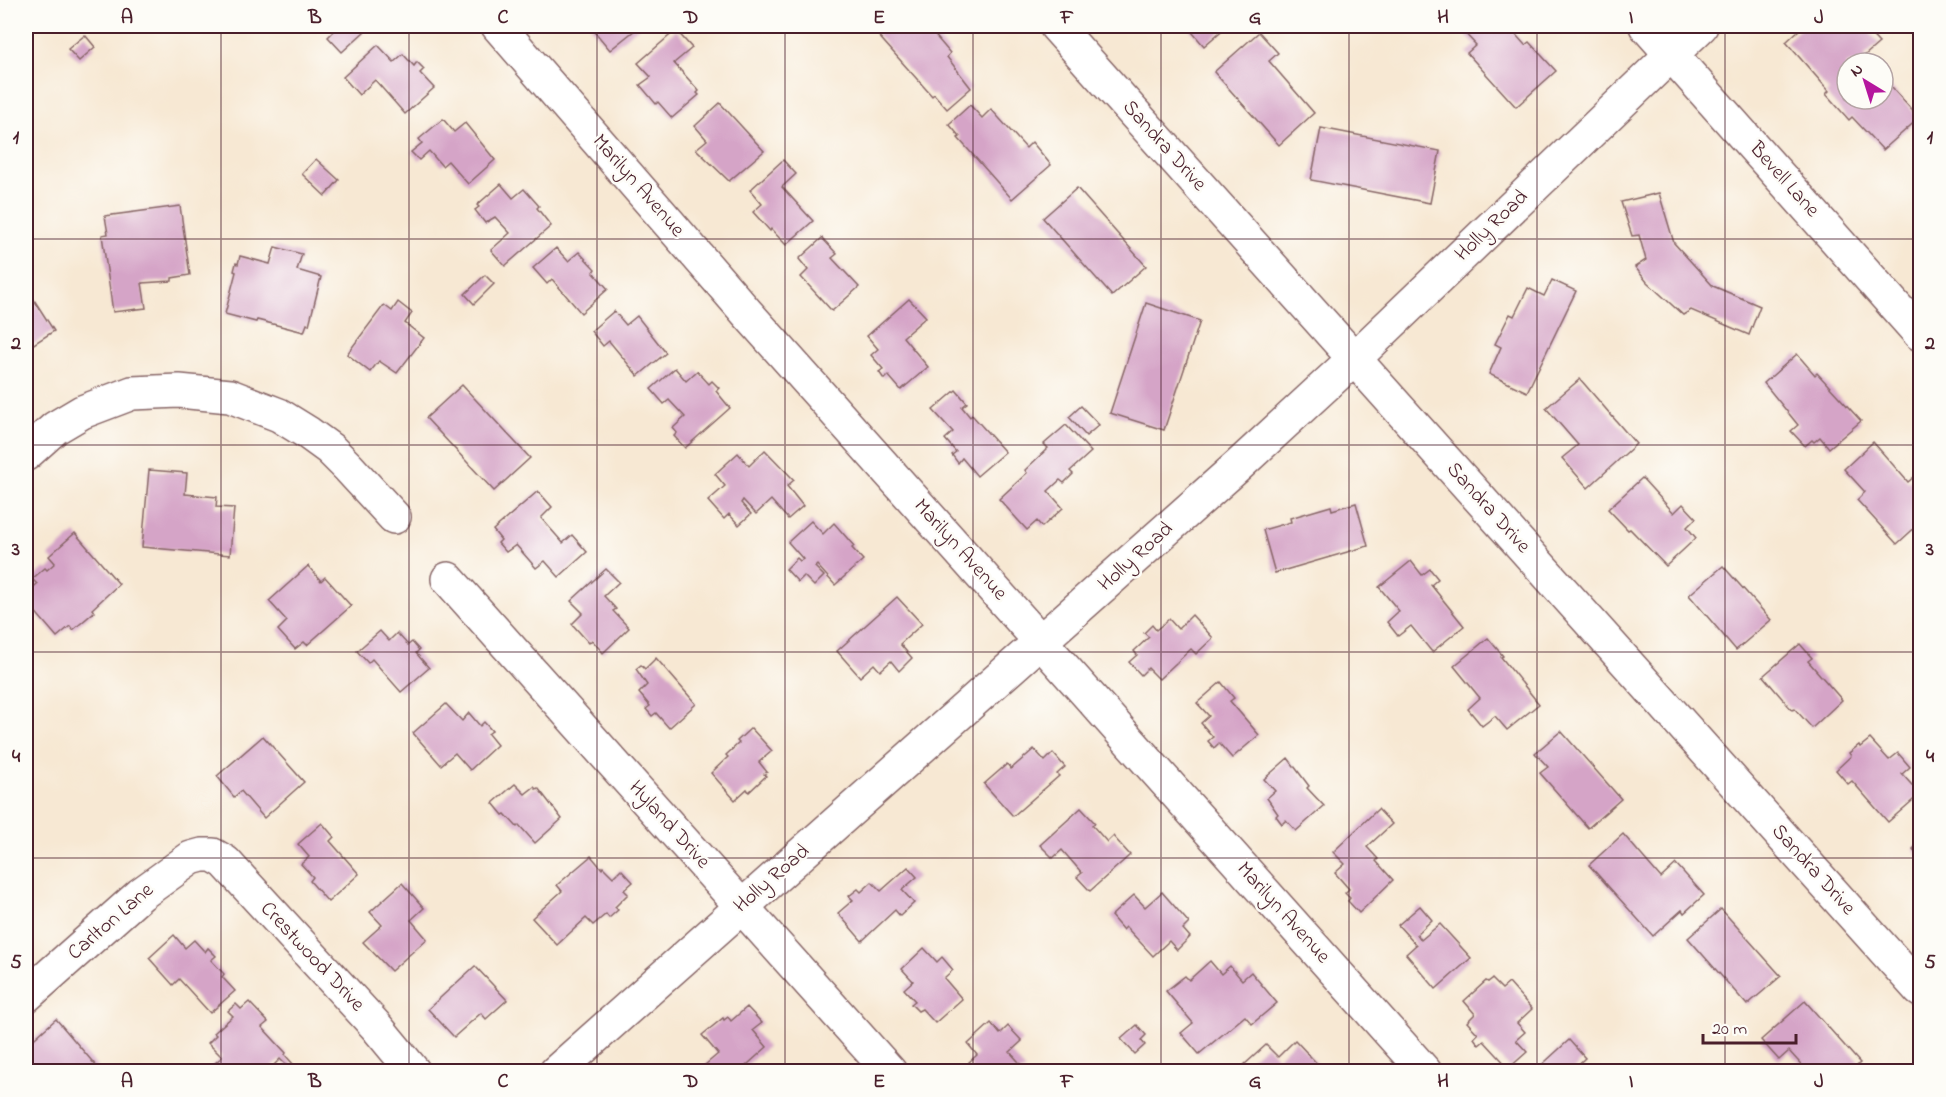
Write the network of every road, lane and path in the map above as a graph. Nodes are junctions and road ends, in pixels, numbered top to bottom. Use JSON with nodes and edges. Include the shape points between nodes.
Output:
{"nodes":[{"id":1,"x":498,"y":26,"type":"edge"},
{"id":2,"x":1056,"y":26,"type":"edge"},
{"id":3,"x":1647,"y":26,"type":"edge"},
{"id":4,"x":1701,"y":26,"type":"edge"},
{"id":5,"x":1672,"y":54,"type":"junction"},
{"id":6,"x":1920,"y":334,"type":"edge"},
{"id":7,"x":1354,"y":359,"type":"junction"},
{"id":8,"x":26,"y":454,"type":"edge"},
{"id":9,"x":394,"y":516,"type":"dead end"},
{"id":10,"x":448,"y":579,"type":"dead end"},
{"id":11,"x":1041,"y":641,"type":"junction"},
{"id":12,"x":202,"y":855,"type":"joint"},
{"id":13,"x":742,"y":905,"type":"junction"},
{"id":14,"x":1920,"y":990,"type":"edge"},
{"id":15,"x":26,"y":996,"type":"edge"},
{"id":16,"x":414,"y":1071,"type":"edge"},
{"id":17,"x":556,"y":1071,"type":"edge"},
{"id":18,"x":890,"y":1071,"type":"edge"},
{"id":19,"x":1425,"y":1071,"type":"edge"}],
"edges":[{"from":1,"to":11,"type":"street","name":"Marilyn Avenue","via":[[747,313]]},
{"from":2,"to":7,"type":"street","name":"Sandra Drive"},
{"from":3,"to":5,"type":"street","name":"Bevell Lane"},
{"from":4,"to":5,"type":"street","name":"Holly Road"},
{"from":5,"to":6,"type":"street","name":"Bevell Lane"},
{"from":5,"to":7,"type":"street","name":"Holly Road"},
{"from":7,"to":11,"type":"street","name":"Holly Road"},
{"from":7,"to":14,"type":"street","name":"Sandra Drive"},
{"from":8,"to":9,"type":"street","via":[[55,428],[82,412],[132,393],[178,391],[230,396],[279,415],[308,433],[342,461]]},
{"from":10,"to":13,"type":"street","name":"Hyland Drive"},
{"from":11,"to":13,"type":"street","name":"Holly Road"},
{"from":11,"to":19,"type":"street","name":"Marilyn Avenue"},
{"from":12,"to":15,"type":"street","name":"Carlton Lane","via":[[191,858],[141,894]]},
{"from":12,"to":16,"type":"street","name":"Crestwood Drive","via":[[213,855],[225,862]]},
{"from":13,"to":17,"type":"street","name":"Holly Road"},
{"from":13,"to":18,"type":"street","name":"Hyland Drive"}]}
